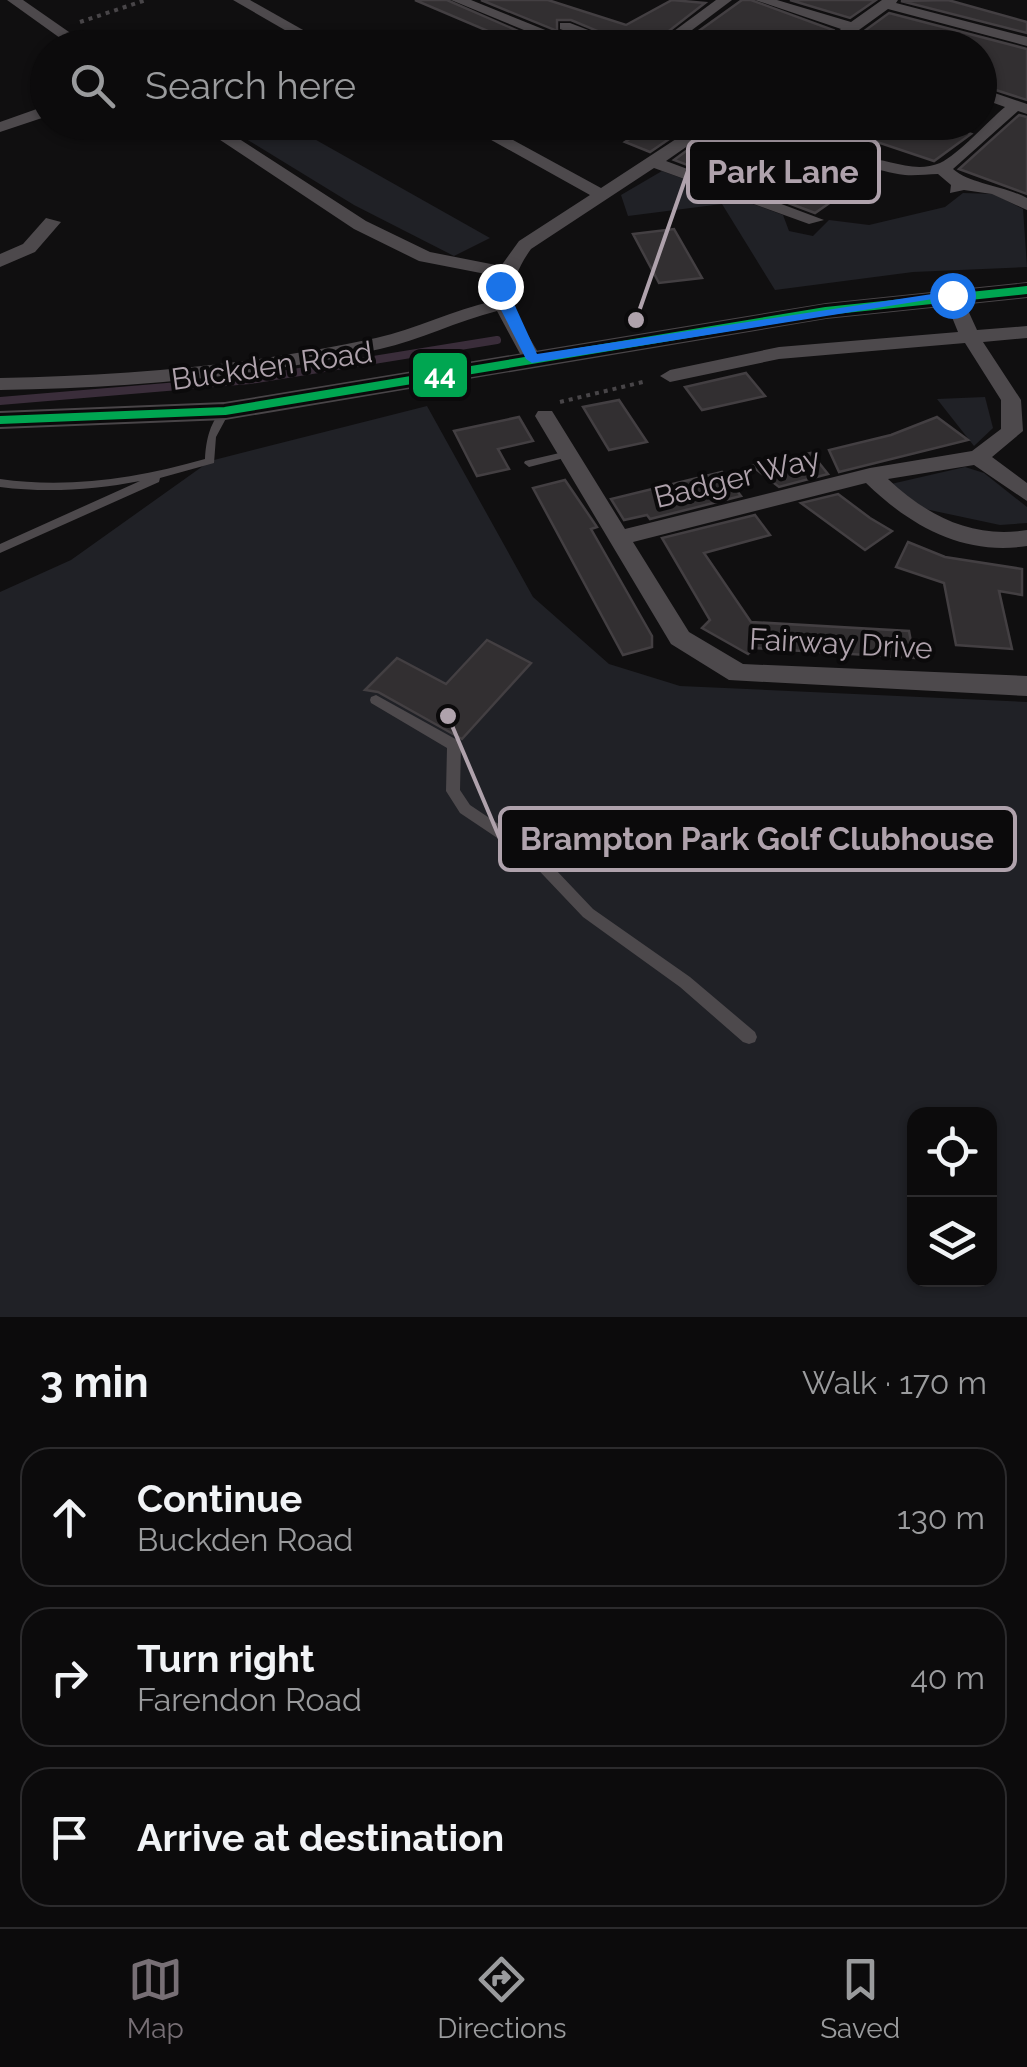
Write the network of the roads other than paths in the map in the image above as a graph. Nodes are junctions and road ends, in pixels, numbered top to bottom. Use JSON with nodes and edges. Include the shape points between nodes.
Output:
{"nodes":[{"id":1,"x":14,"y":0,"type":"edge"},
{"id":2,"x":240,"y":0,"type":"edge"},
{"id":3,"x":458,"y":0,"type":"edge"},
{"id":4,"x":725,"y":0,"type":"edge"},
{"id":5,"x":762,"y":0,"type":"edge"},
{"id":6,"x":888,"y":2,"type":"edge"},
{"id":7,"x":513,"y":8,"type":"dead end"},
{"id":8,"x":851,"y":27,"type":"junction"},
{"id":9,"x":58,"y":30,"type":"edge"},
{"id":10,"x":295,"y":30,"type":"edge"},
{"id":11,"x":537,"y":30,"type":"edge"},
{"id":12,"x":576,"y":30,"type":"edge"},
{"id":13,"x":683,"y":30,"type":"edge"},
{"id":14,"x":847,"y":30,"type":"edge"},
{"id":15,"x":985,"y":30,"type":"edge"},
{"id":16,"x":997,"y":33,"type":"edge"},
{"id":17,"x":1027,"y":42,"type":"edge"},
{"id":18,"x":997,"y":99,"type":"edge"},
{"id":19,"x":1021,"y":107,"type":"edge"},
{"id":20,"x":30,"y":117,"type":"edge"},
{"id":21,"x":997,"y":126,"type":"edge"},
{"id":22,"x":1,"y":127,"type":"edge"},
{"id":23,"x":229,"y":140,"type":"edge"},
{"id":24,"x":500,"y":140,"type":"edge"},
{"id":25,"x":689,"y":140,"type":"edge"},
{"id":26,"x":979,"y":140,"type":"edge"},
{"id":27,"x":656,"y":163,"type":"junction"},
{"id":28,"x":943,"y":169,"type":"junction"},
{"id":29,"x":600,"y":194,"type":"junction"},
{"id":30,"x":856,"y":196,"type":"dead end"},
{"id":31,"x":1027,"y":205,"type":"edge"},
{"id":32,"x":816,"y":220,"type":"dead end"},
{"id":33,"x":52,"y":222,"type":"dead end"},
{"id":34,"x":0,"y":261,"type":"edge"},
{"id":35,"x":504,"y":272,"type":"junction"},
{"id":36,"x":1027,"y":290,"type":"edge"},
{"id":37,"x":952,"y":295,"type":"junction"},
{"id":38,"x":504,"y":304,"type":"junction"},
{"id":39,"x":1027,"y":332,"type":"edge"},
{"id":40,"x":970,"y":336,"type":"junction"},
{"id":41,"x":532,"y":359,"type":"junction"},
{"id":42,"x":670,"y":376,"type":"road end"},
{"id":43,"x":0,"y":384,"type":"edge"},
{"id":44,"x":1019,"y":402,"type":"edge"},
{"id":45,"x":224,"y":411,"type":"junction"},
{"id":46,"x":545,"y":416,"type":"road end"},
{"id":47,"x":0,"y":420,"type":"edge"},
{"id":48,"x":568,"y":454,"type":"junction"},
{"id":49,"x":978,"y":457,"type":"junction"},
{"id":50,"x":529,"y":463,"type":"dead end"},
{"id":51,"x":166,"y":474,"type":"junction"},
{"id":52,"x":870,"y":475,"type":"junction"},
{"id":53,"x":0,"y":483,"type":"edge"},
{"id":54,"x":1027,"y":494,"type":"edge"},
{"id":55,"x":618,"y":538,"type":"junction"},
{"id":56,"x":1027,"y":538,"type":"edge"},
{"id":57,"x":0,"y":549,"type":"edge"},
{"id":58,"x":1027,"y":686,"type":"edge"},
{"id":59,"x":376,"y":700,"type":"dead end"},
{"id":60,"x":750,"y":1036,"type":"dead end"}],
"edges":[{"from":1,"to":9,"type":"street"},
{"from":2,"to":10,"type":"street"},
{"from":3,"to":11,"type":"street"},
{"from":4,"to":13,"type":"street"},
{"from":5,"to":8,"type":"street"},
{"from":6,"to":8,"type":"street"},
{"from":6,"to":15,"type":"street"},
{"from":7,"to":12,"type":"street"},
{"from":8,"to":14,"type":"street"},
{"from":16,"to":17,"type":"street"},
{"from":18,"to":19,"type":"street"},
{"from":19,"to":21,"type":"street"},
{"from":20,"to":22,"type":"street"},
{"from":23,"to":35,"type":"street","via":[[425,257]]},
{"from":24,"to":29,"type":"street"},
{"from":25,"to":27,"type":"street"},
{"from":26,"to":28,"type":"street"},
{"from":27,"to":29,"type":"street"},
{"from":27,"to":32,"type":"street"},
{"from":28,"to":30,"type":"street","via":[[848,163],[832,177]]},
{"from":28,"to":31,"type":"street","via":[[958,186],[996,189]]},
{"from":29,"to":35,"type":"street","via":[[525,246]]},
{"from":33,"to":34,"type":"street","via":[[29,248]]},
{"from":35,"to":38,"type":"street"},
{"from":36,"to":37,"type":"main road","name":"Buckden Road"},
{"from":37,"to":40,"type":"street"},
{"from":37,"to":41,"type":"main road","name":"Buckden Road"},
{"from":38,"to":41,"type":"street"},
{"from":38,"to":43,"type":"street","via":[[466,310],[388,341],[274,366],[82,384]]},
{"from":39,"to":40,"type":"street"},
{"from":40,"to":42,"type":"street","via":[[779,353]]},
{"from":40,"to":44,"type":"street"},
{"from":41,"to":45,"type":"main road","name":"Buckden Road"},
{"from":44,"to":49,"type":"street","via":[[1012,431]]},
{"from":45,"to":47,"type":"main road","name":"Buckden Road"},
{"from":45,"to":51,"type":"lane","via":[[211,437],[210,461]]},
{"from":46,"to":48,"type":"street","name":"Fairway Drive"},
{"from":48,"to":50,"type":"lane"},
{"from":48,"to":55,"type":"street","name":"Fairway Drive"},
{"from":49,"to":52,"type":"street","name":"Badger Way"},
{"from":49,"to":54,"type":"street"},
{"from":51,"to":53,"type":"lane","via":[[26,488]]},
{"from":51,"to":57,"type":"lane"},
{"from":52,"to":55,"type":"street","name":"Badger Way"},
{"from":52,"to":56,"type":"street","via":[[903,508],[959,534]]},
{"from":55,"to":58,"type":"street","name":"Fairway Drive","via":[[680,638],[738,673]]},
{"from":59,"to":60,"type":"lane","via":[[454,745],[453,791],[465,809],[532,854],[588,913]]}]}
